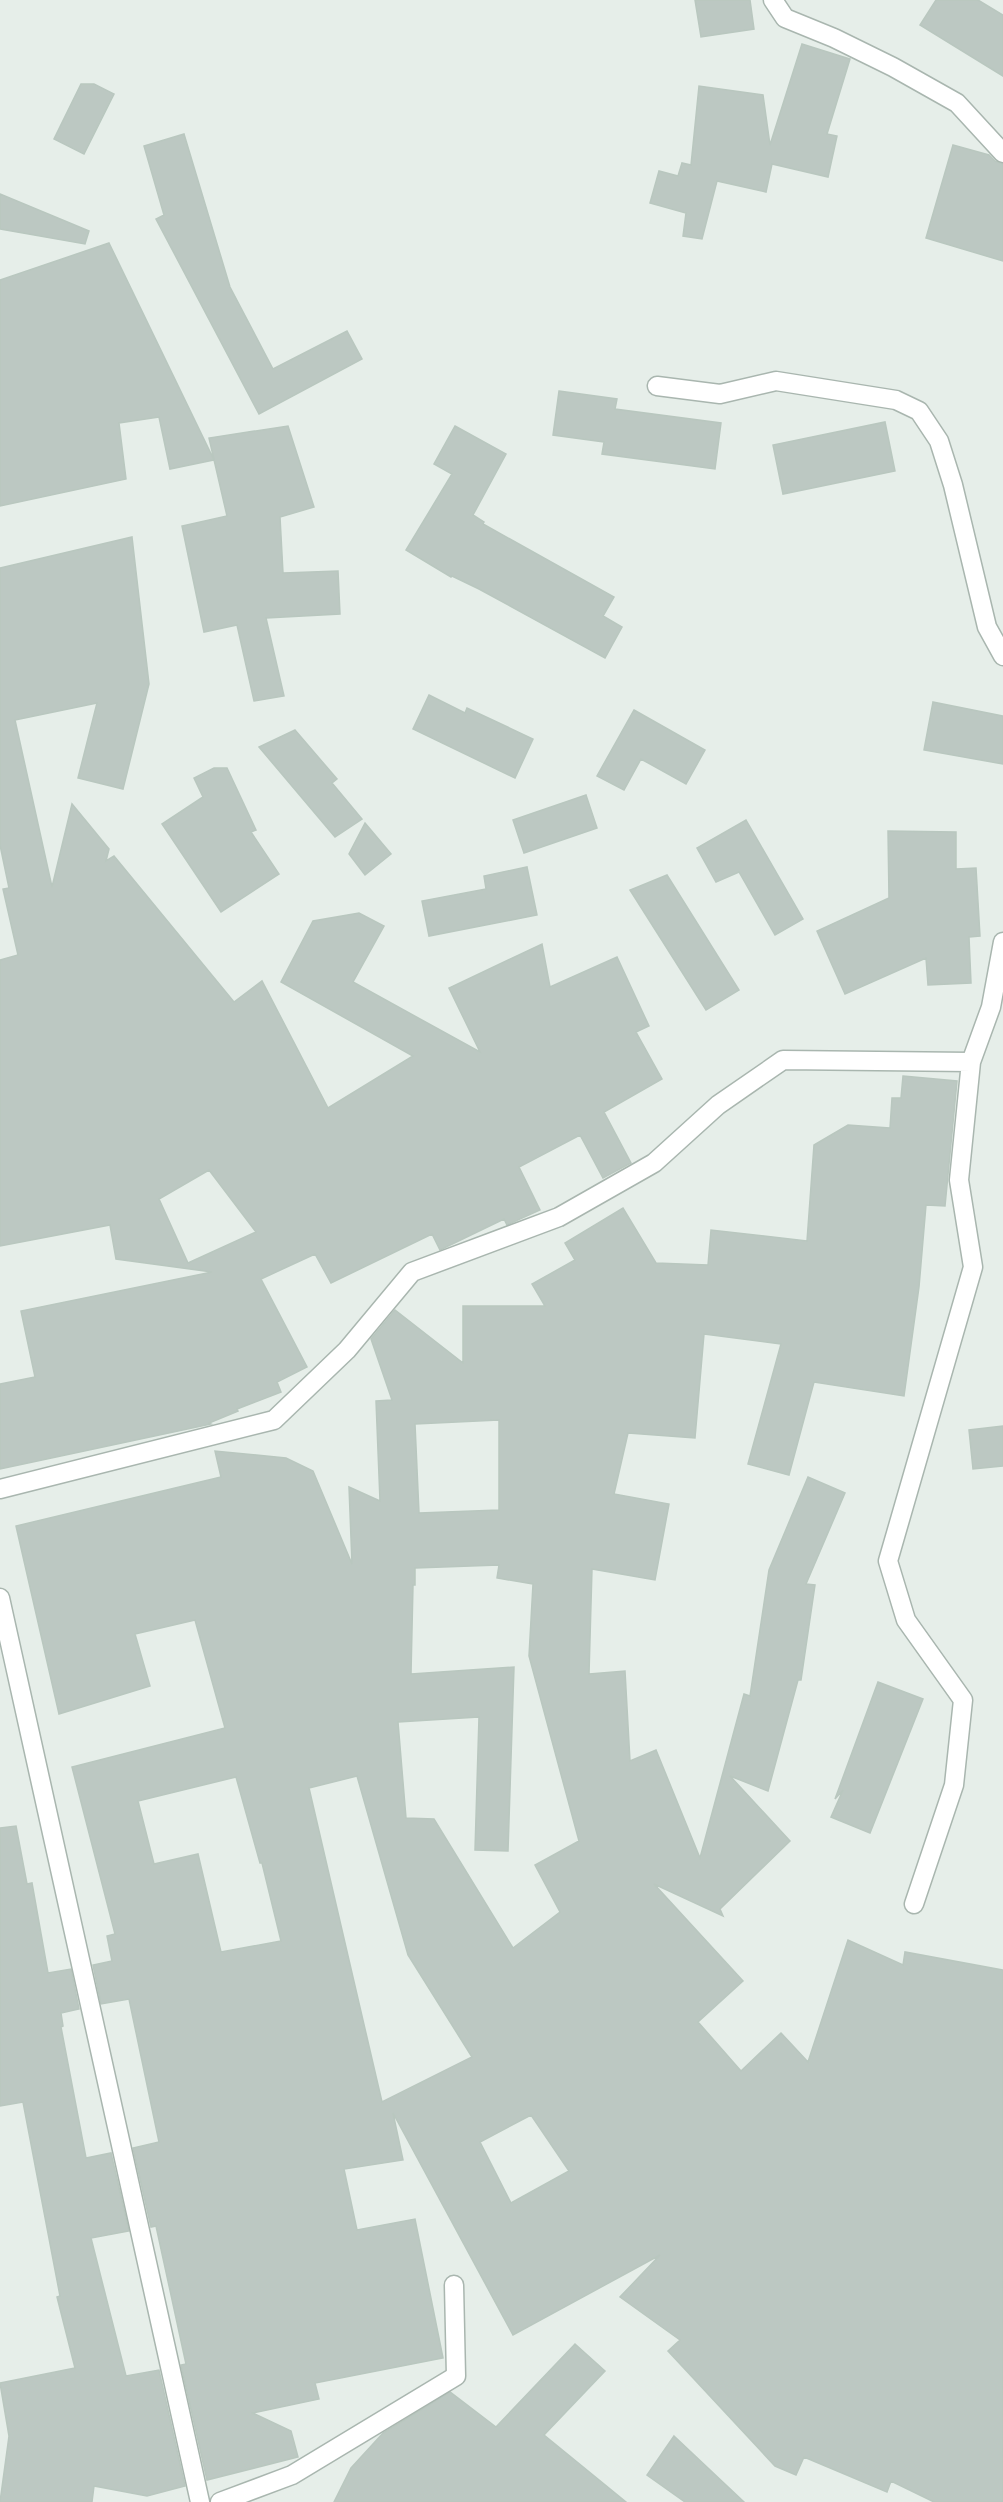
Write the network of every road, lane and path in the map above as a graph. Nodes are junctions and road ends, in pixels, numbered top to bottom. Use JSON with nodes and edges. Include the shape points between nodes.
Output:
{"nodes":[{"id":1,"x":773,"y":0,"type":"edge"},
{"id":2,"x":1003,"y":153,"type":"edge"},
{"id":3,"x":657,"y":387,"type":"dead end"},
{"id":4,"x":1003,"y":656,"type":"edge"},
{"id":5,"x":1003,"y":942,"type":"edge"},
{"id":6,"x":971,"y":1062,"type":"junction"},
{"id":7,"x":0,"y":1489,"type":"edge"},
{"id":8,"x":0,"y":1598,"type":"edge"},
{"id":9,"x":914,"y":1904,"type":"dead end"},
{"id":10,"x":454,"y":2285,"type":"dead end"},
{"id":11,"x":200,"y":2502,"type":"edge"},
{"id":12,"x":220,"y":2502,"type":"edge"}],
"edges":[{"from":1,"to":2,"type":"street","via":[[785,18],[893,67],[957,103]]},
{"from":3,"to":4,"type":"street","via":[[720,394],[776,381],[896,400],[919,411],[939,441],[954,484],[987,627]]},
{"from":5,"to":6,"type":"street","via":[[991,1007]]},
{"from":6,"to":7,"type":"street","via":[[783,1060],[718,1105],[654,1163],[568,1212],[412,1272],[347,1350],[274,1420]]},
{"from":6,"to":9,"type":"street","via":[[959,1179],[973,1267],[888,1561],[906,1620],[963,1700],[954,1785]]},
{"from":8,"to":11,"type":"street"},
{"from":10,"to":12,"type":"street","via":[[456,2376],[292,2475]]}]}
